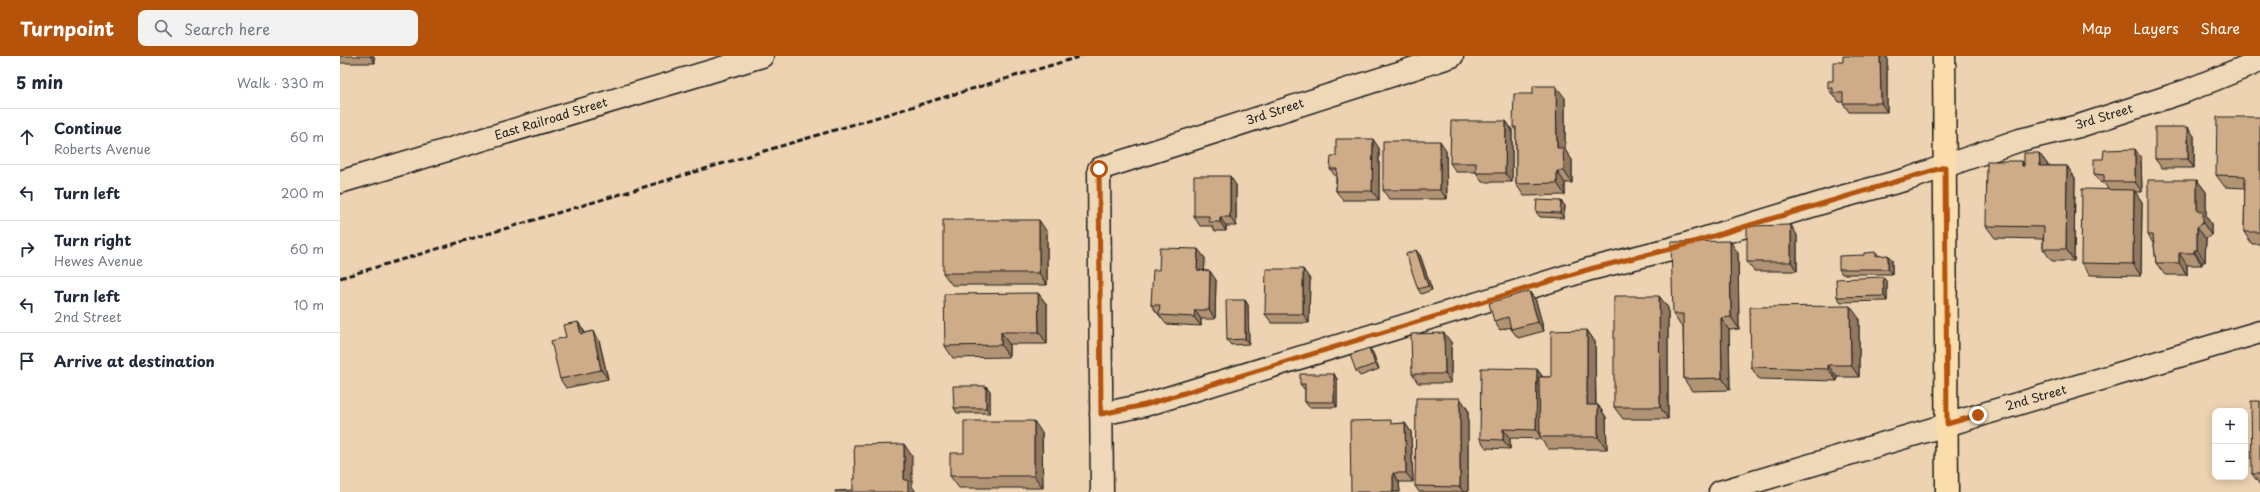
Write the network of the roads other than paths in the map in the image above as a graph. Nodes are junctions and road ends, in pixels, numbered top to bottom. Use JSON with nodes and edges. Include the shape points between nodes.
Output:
{"nodes":[{"id":1,"x":762,"y":56,"type":"edge"},
{"id":2,"x":1452,"y":56,"type":"edge"},
{"id":3,"x":1944,"y":56,"type":"edge"},
{"id":4,"x":2260,"y":61,"type":"edge"},
{"id":5,"x":1945,"y":167,"type":"junction"},
{"id":6,"x":340,"y":182,"type":"edge"},
{"id":7,"x":2260,"y":332,"type":"edge"},
{"id":8,"x":1101,"y":414,"type":"junction"},
{"id":9,"x":1947,"y":424,"type":"junction"},
{"id":10,"x":1102,"y":492,"type":"edge"},
{"id":11,"x":1720,"y":492,"type":"edge"},
{"id":12,"x":1947,"y":492,"type":"edge"}],
"edges":[{"from":1,"to":6,"type":"street","name":"East Railroad Street"},
{"from":2,"to":8,"type":"street","name":"3rd Street","via":[[1099,169]]},
{"from":3,"to":5,"type":"main road"},
{"from":4,"to":5,"type":"street","name":"3rd Street","via":[[2186,91],[2079,126],[2020,140]]},
{"from":5,"to":8,"type":"street","name":"3rd Street","via":[[1670,249],[1590,269],[1145,405]]},
{"from":5,"to":9,"type":"main road"},
{"from":7,"to":9,"type":"street","name":"2nd Street"},
{"from":8,"to":10,"type":"street"},
{"from":9,"to":11,"type":"street","name":"2nd Street"},
{"from":9,"to":12,"type":"main road"}]}
